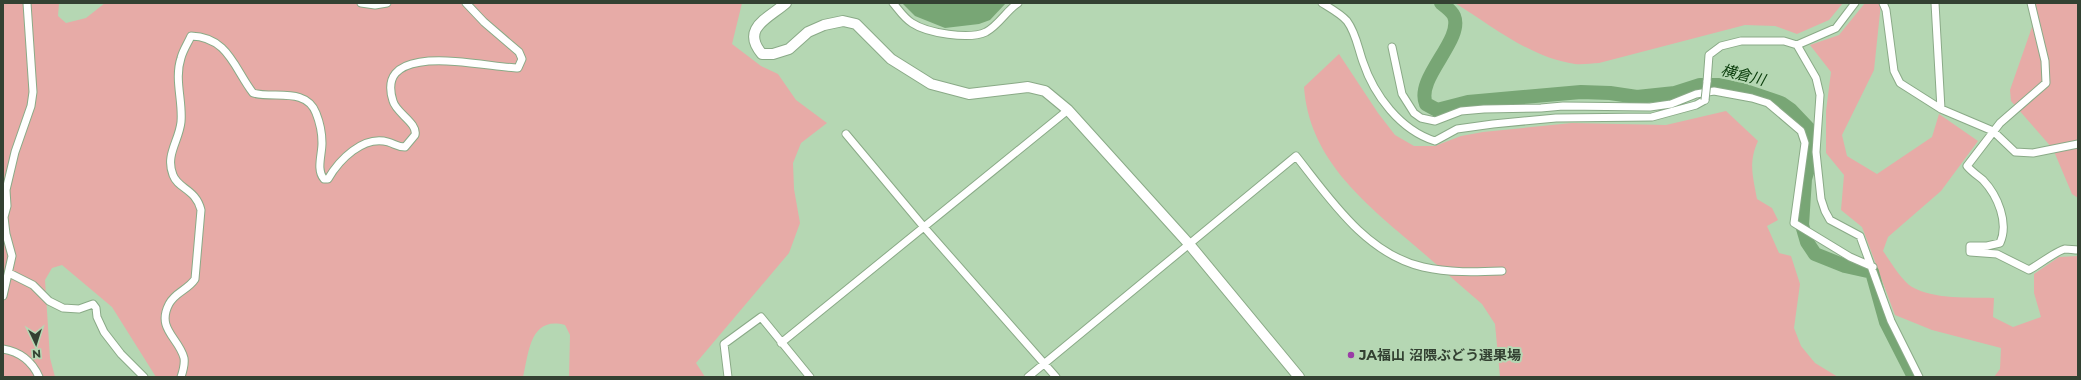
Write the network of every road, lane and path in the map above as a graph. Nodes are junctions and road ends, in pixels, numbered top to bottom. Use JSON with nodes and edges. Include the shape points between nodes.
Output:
{"nodes":[{"id":1,"x":27,"y":3,"type":"edge"},
{"id":2,"x":361,"y":3,"type":"edge"},
{"id":3,"x":387,"y":3,"type":"edge"},
{"id":4,"x":466,"y":3,"type":"edge"},
{"id":5,"x":786,"y":3,"type":"edge"},
{"id":6,"x":893,"y":3,"type":"edge"},
{"id":7,"x":1018,"y":3,"type":"edge"},
{"id":8,"x":1322,"y":3,"type":"edge"},
{"id":9,"x":1855,"y":3,"type":"edge"},
{"id":10,"x":1883,"y":3,"type":"edge"},
{"id":11,"x":1935,"y":3,"type":"edge"},
{"id":12,"x":2031,"y":3,"type":"edge"},
{"id":13,"x":1797,"y":45,"type":"junction"},
{"id":14,"x":1392,"y":46,"type":"dead end"},
{"id":15,"x":1941,"y":108,"type":"junction"},
{"id":16,"x":1068,"y":110,"type":"junction"},
{"id":17,"x":1993,"y":131,"type":"junction"},
{"id":18,"x":846,"y":134,"type":"dead end"},
{"id":19,"x":2078,"y":144,"type":"edge"},
{"id":20,"x":923,"y":226,"type":"junction"},
{"id":21,"x":1189,"y":244,"type":"junction"},
{"id":22,"x":2078,"y":250,"type":"edge"},
{"id":23,"x":1873,"y":267,"type":"junction"},
{"id":24,"x":1502,"y":272,"type":"dead end"},
{"id":25,"x":10,"y":273,"type":"junction"},
{"id":26,"x":3,"y":296,"type":"edge"},
{"id":27,"x":781,"y":343,"type":"junction"},
{"id":28,"x":3,"y":349,"type":"edge"},
{"id":29,"x":1044,"y":363,"type":"junction"},
{"id":30,"x":39,"y":377,"type":"edge"},
{"id":31,"x":144,"y":377,"type":"edge"},
{"id":32,"x":181,"y":377,"type":"edge"},
{"id":33,"x":728,"y":377,"type":"edge"},
{"id":34,"x":810,"y":377,"type":"edge"},
{"id":35,"x":1028,"y":377,"type":"edge"},
{"id":36,"x":1056,"y":377,"type":"edge"},
{"id":37,"x":1299,"y":377,"type":"edge"},
{"id":38,"x":1919,"y":377,"type":"edge"}],
"edges":[{"from":1,"to":25,"type":"street","via":[[33,92],[6,190],[7,206],[4,217],[12,256]]},
{"from":2,"to":3,"type":"street"},
{"from":4,"to":32,"type":"street","via":[[520,52],[522,59],[518,68],[426,60],[403,67],[395,73],[391,82],[391,92],[398,111],[414,128],[415,135],[405,147],[377,141],[357,148],[347,154],[328,178],[324,179],[321,176],[320,165],[321,124],[308,101],[298,96],[253,93],[231,58],[218,44],[206,36],[192,36],[180,58],[178,75],[181,121],[170,159],[173,175],[199,201],[201,210],[196,279],[193,284],[173,297],[165,313],[168,332],[182,352],[184,360]]},
{"from":5,"to":16,"type":"street","via":[[761,22],[754,33],[755,45],[762,54],[773,54],[788,49],[808,32],[843,21],[856,24],[891,59],[931,84],[969,94],[1028,87],[1045,91]]},
{"from":6,"to":7,"type":"street","via":[[905,18],[914,24],[947,34],[975,36],[987,31]]},
{"from":8,"to":13,"type":"street","bridge":true,"via":[[1347,20],[1355,34],[1363,63],[1376,92],[1406,125],[1417,134],[1435,141],[1457,129],[1493,124],[1556,118],[1652,117],[1696,105],[1705,100],[1709,55],[1725,44],[1760,40],[1784,41]]},
{"from":9,"to":13,"type":"street","via":[[1836,28]]},
{"from":10,"to":15,"type":"street","via":[[1894,71],[1900,83]]},
{"from":11,"to":15,"type":"street"},
{"from":12,"to":17,"type":"street","via":[[2045,61],[2046,82]]},
{"from":13,"to":23,"type":"street","via":[[1816,78],[1820,95],[1816,152],[1821,199],[1825,211],[1830,220],[1860,236]]},
{"from":14,"to":23,"type":"street","via":[[1402,94],[1414,113],[1421,118],[1435,121],[1461,111],[1484,109],[1563,106],[1650,107],[1672,104],[1696,94],[1714,91],[1768,103],[1801,131],[1804,143],[1794,223],[1850,257]]},
{"from":15,"to":17,"type":"street"},
{"from":16,"to":20,"type":"street"},
{"from":16,"to":21,"type":"street"},
{"from":17,"to":19,"type":"street","via":[[2016,152],[2033,154]]},
{"from":17,"to":22,"type":"street","via":[[1967,166],[1994,195],[2000,209],[2004,234],[2000,243],[1970,246],[1970,252],[1997,254],[2029,270],[2043,263],[2057,251]]},
{"from":18,"to":20,"type":"street"},
{"from":20,"to":27,"type":"street"},
{"from":20,"to":29,"type":"street"},
{"from":21,"to":24,"type":"street","via":[[1296,156],[1331,200],[1363,234],[1383,250],[1422,267],[1445,271]]},
{"from":21,"to":29,"type":"street"},
{"from":21,"to":37,"type":"street"},
{"from":23,"to":38,"type":"street","via":[[1891,320]]},
{"from":25,"to":26,"type":"street"},
{"from":25,"to":31,"type":"street","via":[[33,285],[50,301],[64,308],[79,309],[93,304],[104,332]]},
{"from":27,"to":33,"type":"street","via":[[762,317],[724,344]]},
{"from":27,"to":34,"type":"street"},
{"from":28,"to":30,"type":"street","via":[[31,361]]},
{"from":29,"to":35,"type":"street"},
{"from":29,"to":36,"type":"street"}]}
